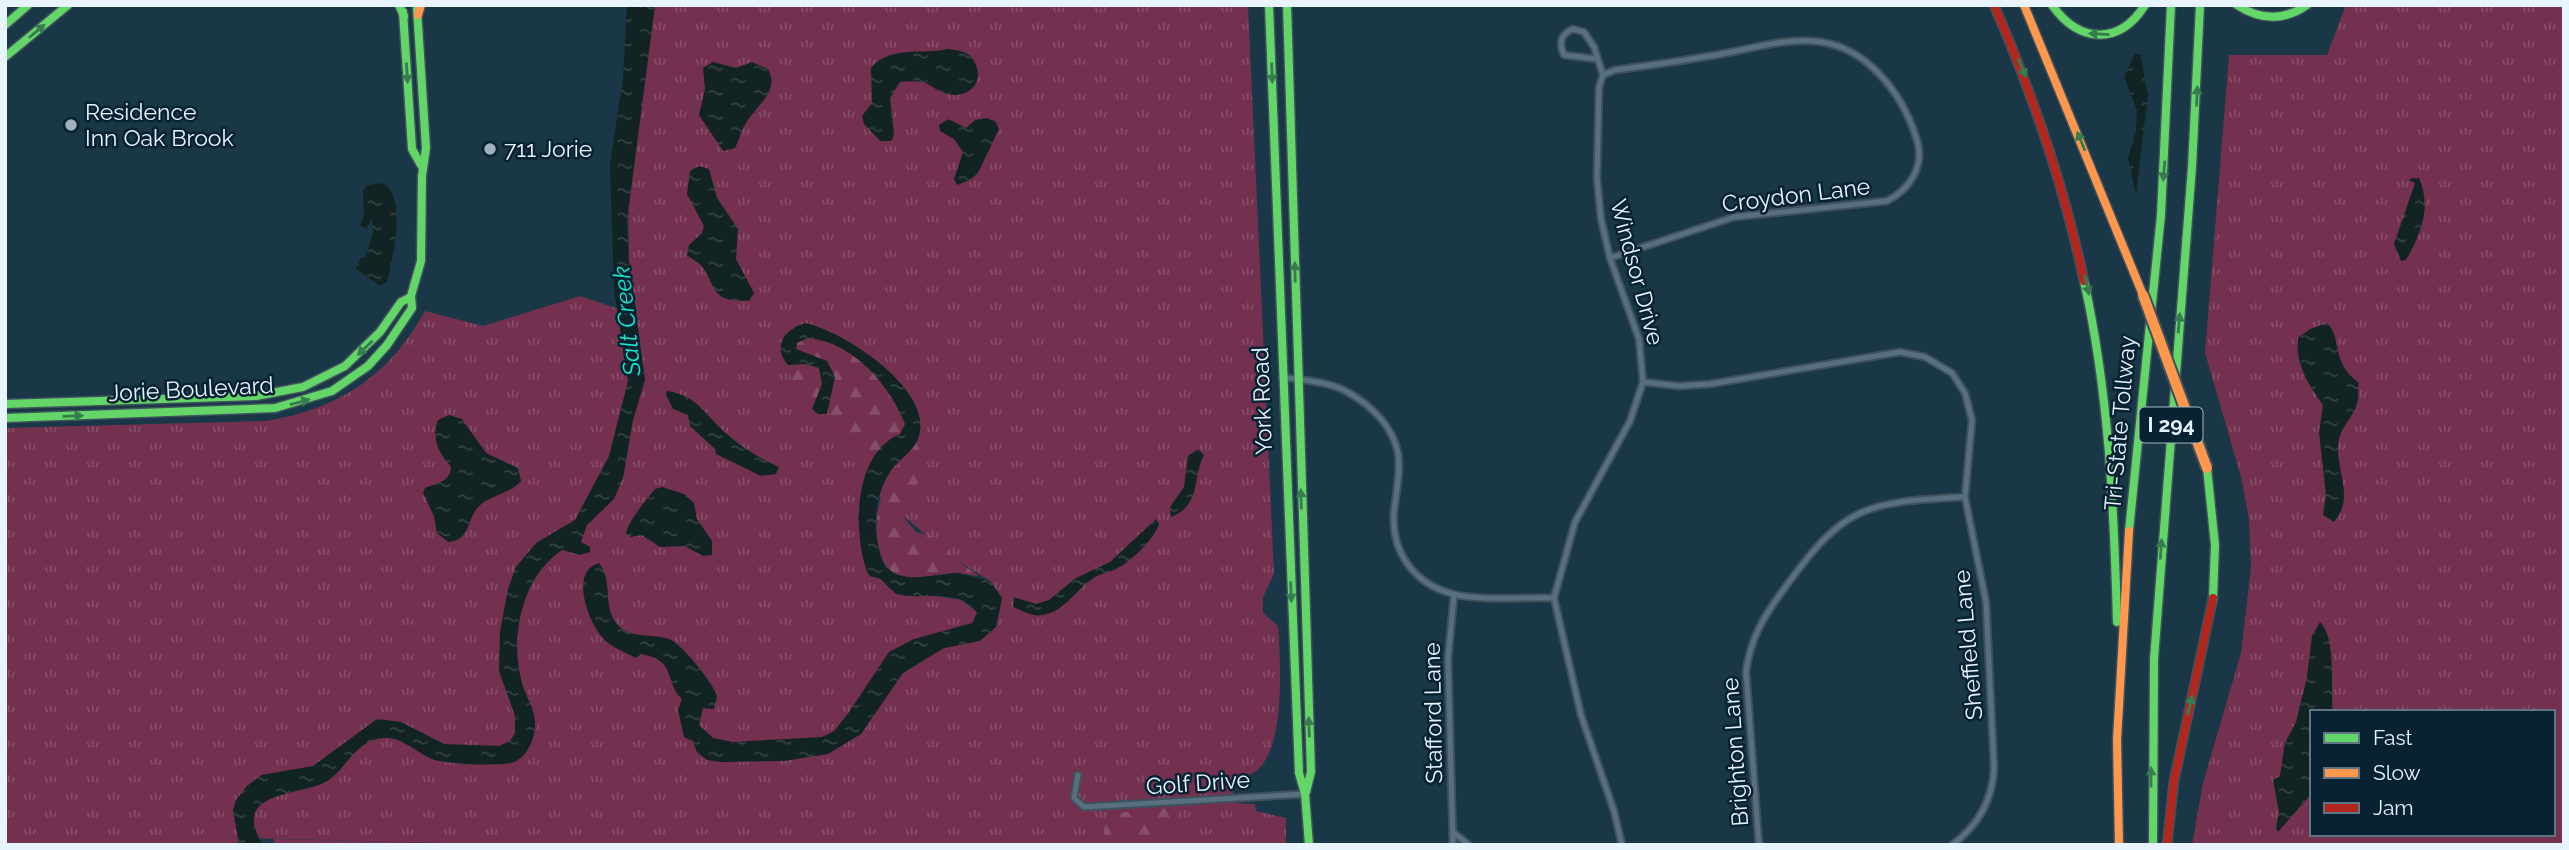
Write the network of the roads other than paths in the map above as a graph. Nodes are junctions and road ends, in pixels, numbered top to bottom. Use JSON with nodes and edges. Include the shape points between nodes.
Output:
{"nodes":[{"id":1,"x":28,"y":5,"type":"edge"},
{"id":2,"x":68,"y":5,"type":"edge"},
{"id":3,"x":1269,"y":5,"type":"edge"},
{"id":4,"x":1287,"y":5,"type":"edge"},
{"id":5,"x":1994,"y":5,"type":"edge"},
{"id":6,"x":2024,"y":5,"type":"edge"},
{"id":7,"x":2052,"y":5,"type":"edge"},
{"id":8,"x":2145,"y":5,"type":"edge"},
{"id":9,"x":2171,"y":5,"type":"edge"},
{"id":10,"x":2200,"y":5,"type":"edge"},
{"id":11,"x":2237,"y":5,"type":"edge"},
{"id":12,"x":2307,"y":5,"type":"edge"},
{"id":13,"x":419,"y":8,"type":"edge"},
{"id":14,"x":402,"y":9,"type":"edge"},
{"id":15,"x":5,"y":25,"type":"edge"},
{"id":16,"x":5,"y":57,"type":"edge"},
{"id":17,"x":1597,"y":59,"type":"junction"},
{"id":18,"x":1603,"y":75,"type":"junction"},
{"id":19,"x":421,"y":165,"type":"junction"},
{"id":20,"x":1610,"y":258,"type":"junction"},
{"id":21,"x":409,"y":298,"type":"junction"},
{"id":22,"x":1282,"y":377,"type":"junction"},
{"id":23,"x":1297,"y":380,"type":"junction"},
{"id":24,"x":1643,"y":382,"type":"junction"},
{"id":25,"x":5,"y":404,"type":"edge"},
{"id":26,"x":5,"y":418,"type":"edge"},
{"id":27,"x":1965,"y":497,"type":"junction"},
{"id":28,"x":1454,"y":595,"type":"junction"},
{"id":29,"x":1554,"y":598,"type":"junction"},
{"id":30,"x":2117,"y":713,"type":"junction"},
{"id":31,"x":1077,"y":775,"type":"dead end"},
{"id":32,"x":1306,"y":794,"type":"junction"},
{"id":33,"x":1453,"y":832,"type":"junction"},
{"id":34,"x":1309,"y":845,"type":"edge"},
{"id":35,"x":1454,"y":845,"type":"edge"},
{"id":36,"x":1469,"y":845,"type":"edge"},
{"id":37,"x":1622,"y":845,"type":"edge"},
{"id":38,"x":1759,"y":845,"type":"edge"},
{"id":39,"x":1952,"y":845,"type":"edge"},
{"id":40,"x":2119,"y":845,"type":"edge"},
{"id":41,"x":2153,"y":845,"type":"edge"},
{"id":42,"x":2167,"y":845,"type":"edge"}],
"edges":[{"from":1,"to":15,"type":"main road"},
{"from":16,"to":2,"type":"main road","one_way":true},
{"from":3,"to":22,"type":"main road","name":"York Road","one_way":true},
{"from":23,"to":4,"type":"main road","name":"York Road","one_way":true},
{"from":5,"to":30,"type":"main road","one_way":true,"via":[[2055,161],[2093,313],[2113,490]]},
{"from":42,"to":6,"type":"main road","one_way":true,"bridge":true,"via":[[2174,775],[2213,593],[2216,539],[2207,468],[2143,295]]},
{"from":8,"to":7,"type":"main road","one_way":true,"via":[[2121,31],[2096,36],[2070,26]]},
{"from":9,"to":30,"type":"main road","name":"Tri-State Tollway","number":"I 294","one_way":true,"via":[[2165,153]]},
{"from":41,"to":10,"type":"main road","number":"I 294","one_way":true,"via":[[2154,659]]},
{"from":11,"to":12,"type":"main road","via":[[2271,19]]},
{"from":13,"to":19,"type":"main road","name":"Jorie Boulevard","via":[[426,148]]},
{"from":14,"to":19,"type":"main road","name":"Jorie Boulevard","one_way":true,"via":[[412,149]]},
{"from":17,"to":17,"type":"street","name":"Windsor Drive","via":[[1584,32],[1573,29],[1563,35],[1564,55]]},
{"from":17,"to":18,"type":"street","name":"Windsor Drive"},
{"from":18,"to":20,"type":"street","name":"Windsor Drive","via":[[1597,178]]},
{"from":18,"to":20,"type":"street","name":"Croydon Lane","via":[[1790,42],[1832,44],[1862,58],[1894,92],[1907,114],[1919,153],[1906,189],[1887,201],[1734,217]]},
{"from":19,"to":21,"type":"main road","name":"Jorie Boulevard","via":[[423,243]]},
{"from":20,"to":24,"type":"street","name":"Windsor Drive","via":[[1639,339]]},
{"from":21,"to":25,"type":"main road","name":"Jorie Boulevard","one_way":true,"via":[[345,366],[294,390],[256,396]]},
{"from":26,"to":21,"type":"main road","name":"Jorie Boulevard","one_way":true,"via":[[262,410],[312,399],[354,378],[374,361],[412,308]]},
{"from":22,"to":23,"type":"street"},
{"from":22,"to":32,"type":"main road","name":"York Road","one_way":true,"via":[[1299,773]]},
{"from":23,"to":28,"type":"street","via":[[1349,393],[1386,426],[1398,456],[1393,522],[1398,548],[1415,574]]},
{"from":32,"to":23,"type":"main road","name":"York Road","one_way":true,"via":[[1311,772]]},
{"from":24,"to":27,"type":"street","name":"Sheffield Lane","via":[[1693,386],[1893,353],[1925,357],[1952,373],[1968,401],[1972,427]]},
{"from":24,"to":29,"type":"street","name":"Windsor Drive","via":[[1630,421],[1574,522]]},
{"from":27,"to":38,"type":"street","name":"Brighton Lane","via":[[1895,501],[1851,517],[1822,539],[1759,626],[1746,672]]},
{"from":27,"to":39,"type":"street","name":"Sheffield Lane","via":[[1987,614],[1993,778],[1980,817],[1969,833]]},
{"from":28,"to":29,"type":"street"},
{"from":28,"to":33,"type":"street","name":"Stafford Lane","via":[[1448,652]]},
{"from":29,"to":37,"type":"street","name":"Windsor Drive","via":[[1581,715],[1615,811]]},
{"from":30,"to":40,"type":"main road","name":"Tri-State Tollway","number":"I 294"},
{"from":31,"to":32,"type":"street","name":"Golf Drive","via":[[1075,801],[1092,807]]},
{"from":32,"to":34,"type":"main road","name":"York Road"},
{"from":33,"to":35,"type":"street","name":"Stafford Lane"},
{"from":33,"to":36,"type":"street"}]}
